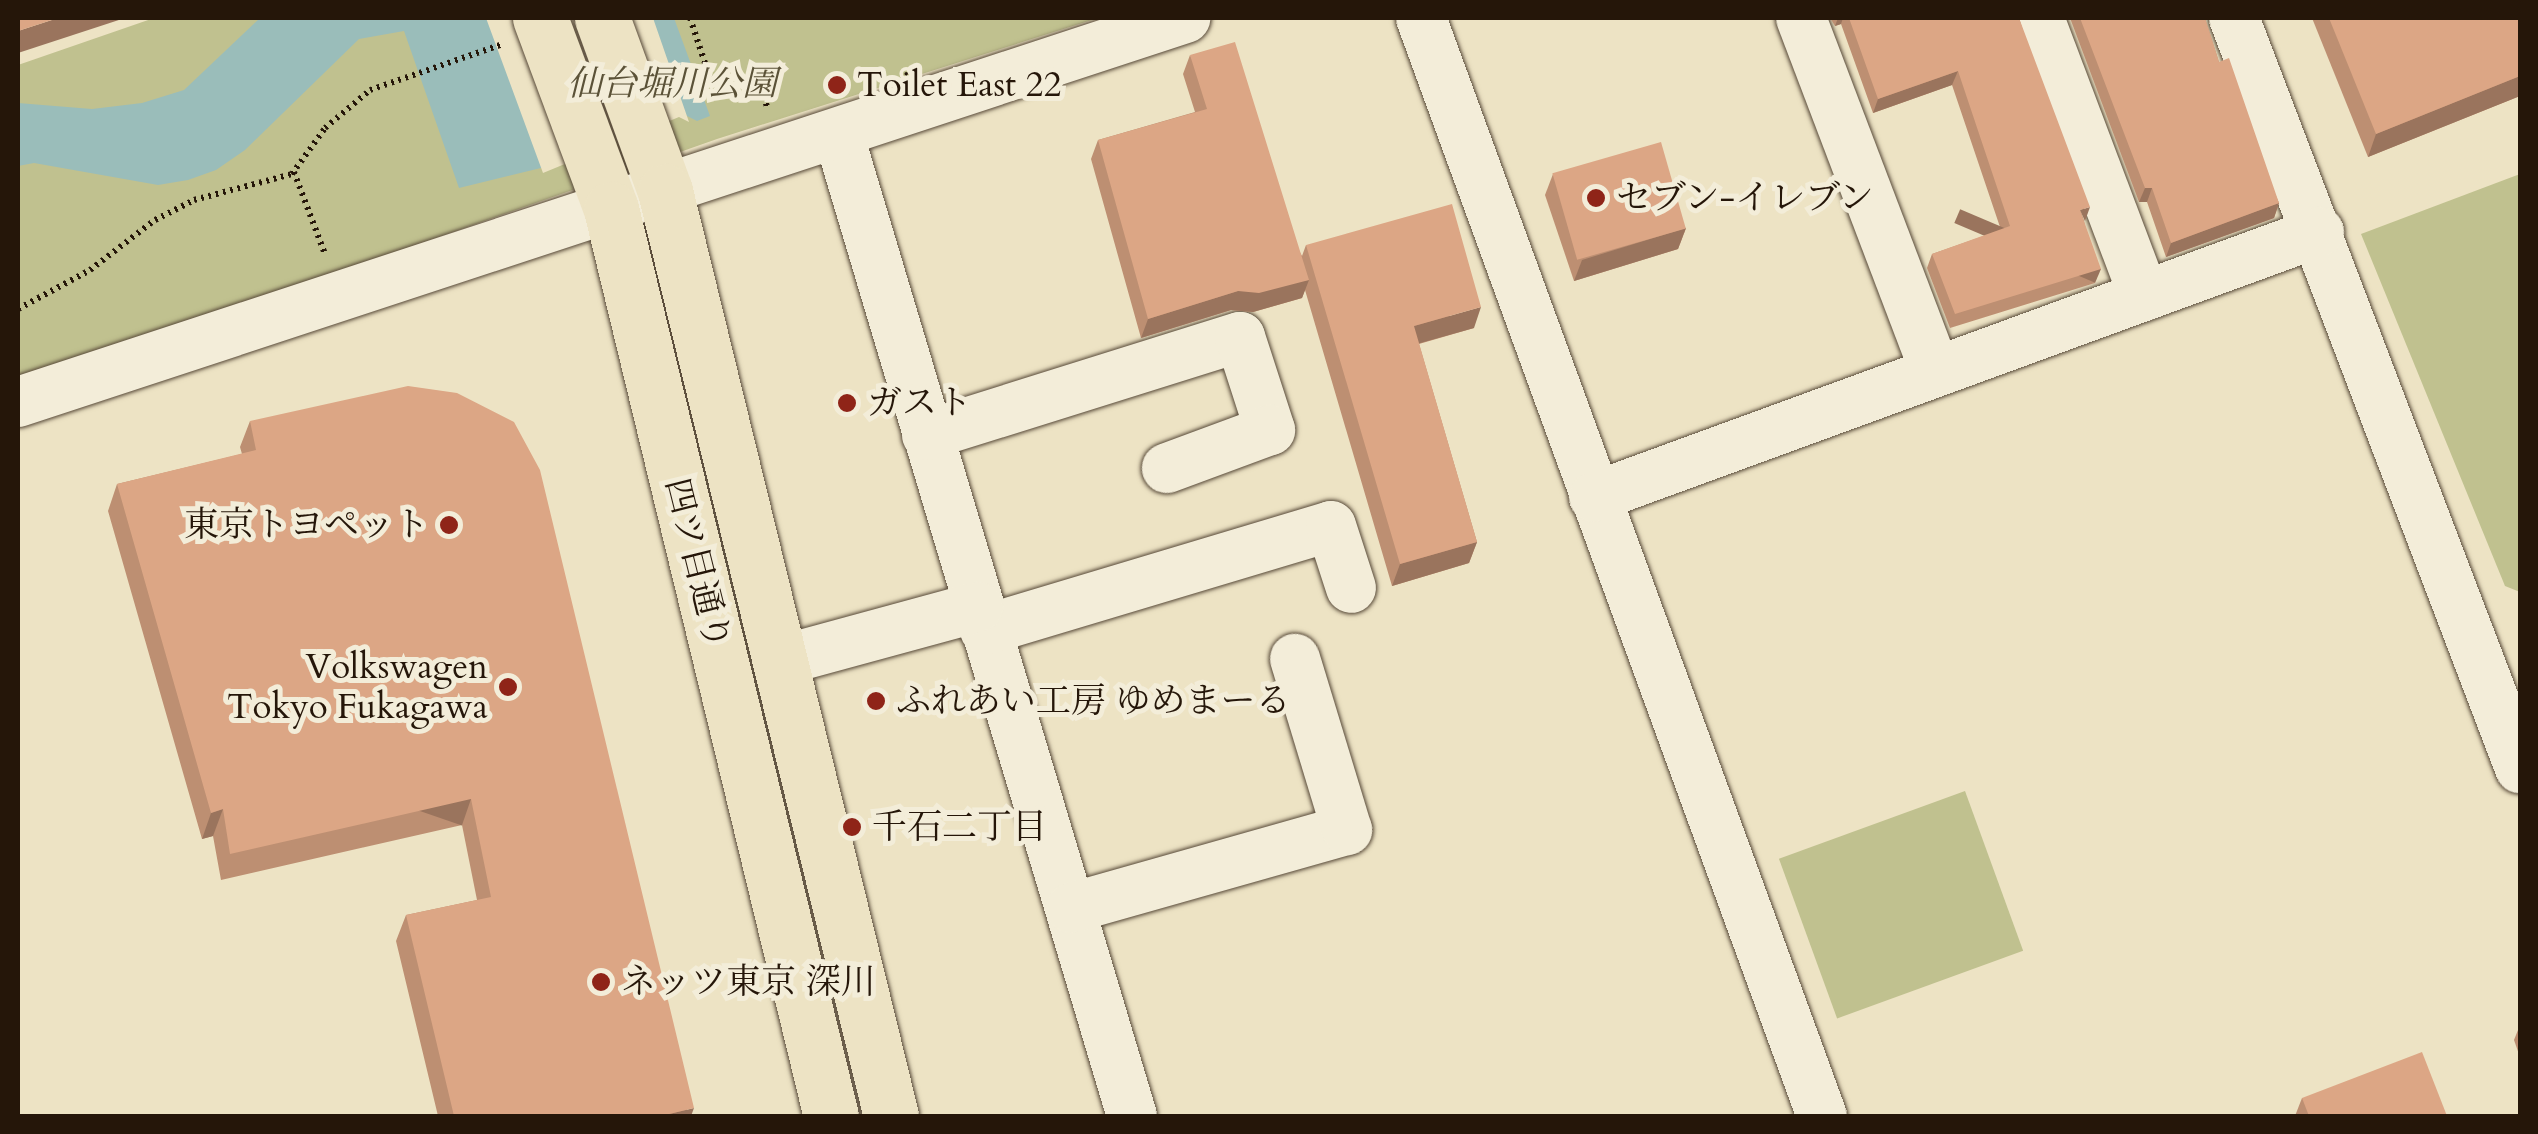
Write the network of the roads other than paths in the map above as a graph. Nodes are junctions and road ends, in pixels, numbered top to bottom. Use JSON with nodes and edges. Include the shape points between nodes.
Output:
{"nodes":[{"id":1,"x":540,"y":18,"type":"edge"},
{"id":2,"x":602,"y":18,"type":"edge"},
{"id":3,"x":1186,"y":18,"type":"edge"},
{"id":4,"x":1421,"y":18,"type":"edge"},
{"id":5,"x":1800,"y":18,"type":"edge"},
{"id":6,"x":2039,"y":18,"type":"edge"},
{"id":7,"x":2234,"y":18,"type":"edge"},
{"id":8,"x":838,"y":132,"type":"junction"},
{"id":9,"x":659,"y":174,"type":"junction"},
{"id":10,"x":605,"y":192,"type":"junction"},
{"id":11,"x":2319,"y":232,"type":"junction"},
{"id":12,"x":2144,"y":296,"type":"junction"},
{"id":13,"x":1935,"y":371,"type":"junction"},
{"id":14,"x":18,"y":402,"type":"edge"},
{"id":15,"x":927,"y":435,"type":"junction"},
{"id":16,"x":1167,"y":468,"type":"dead end"},
{"id":17,"x":1594,"y":497,"type":"junction"},
{"id":18,"x":1351,"y":588,"type":"dead end"},
{"id":19,"x":981,"y":618,"type":"junction"},
{"id":20,"x":1295,"y":659,"type":"dead end"},
{"id":21,"x":783,"y":660,"type":"junction"},
{"id":22,"x":2520,"y":768,"type":"edge"},
{"id":23,"x":1071,"y":908,"type":"junction"},
{"id":24,"x":831,"y":1116,"type":"edge"},
{"id":25,"x":891,"y":1116,"type":"edge"},
{"id":26,"x":1132,"y":1116,"type":"edge"},
{"id":27,"x":1822,"y":1116,"type":"edge"}],
"edges":[{"from":1,"to":10,"type":"main road","name":"四ツ目通り"},
{"from":2,"to":9,"type":"main road","name":"四ツ目通り"},
{"from":3,"to":8,"type":"street"},
{"from":4,"to":17,"type":"street"},
{"from":5,"to":13,"type":"street"},
{"from":6,"to":12,"type":"street"},
{"from":7,"to":11,"type":"street"},
{"from":8,"to":9,"type":"street","via":[[782,151]]},
{"from":8,"to":15,"type":"street"},
{"from":9,"to":10,"type":"street"},
{"from":9,"to":21,"type":"main road","name":"四ツ目通り"},
{"from":10,"to":14,"type":"street","via":[[341,297]]},
{"from":10,"to":24,"type":"main road","name":"四ツ目通り"},
{"from":11,"to":12,"type":"street"},
{"from":11,"to":22,"type":"street"},
{"from":12,"to":13,"type":"street"},
{"from":13,"to":17,"type":"street"},
{"from":15,"to":16,"type":"street","via":[[1240,337],[1270,430]]},
{"from":15,"to":19,"type":"street"},
{"from":17,"to":27,"type":"street"},
{"from":18,"to":19,"type":"street","via":[[1331,526]]},
{"from":19,"to":21,"type":"street"},
{"from":19,"to":23,"type":"street"},
{"from":20,"to":23,"type":"street","via":[[1347,830]]},
{"from":21,"to":25,"type":"main road","name":"四ツ目通り"},
{"from":23,"to":26,"type":"street"}]}
